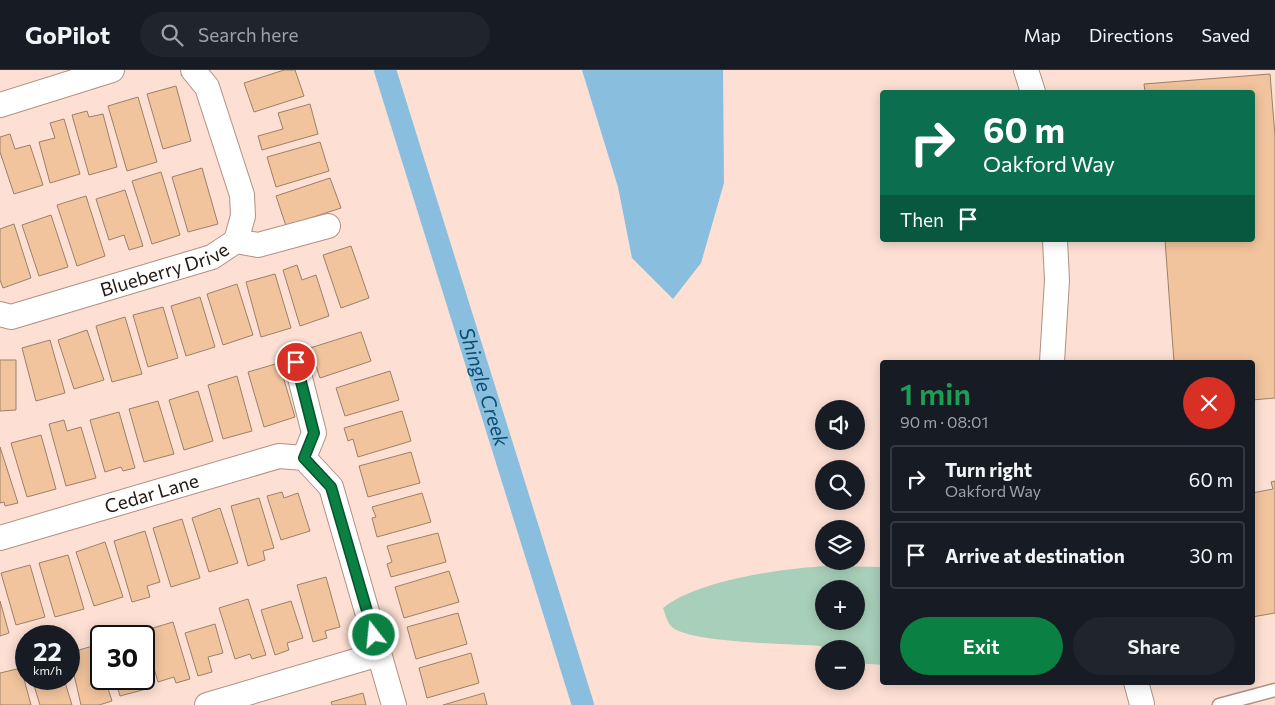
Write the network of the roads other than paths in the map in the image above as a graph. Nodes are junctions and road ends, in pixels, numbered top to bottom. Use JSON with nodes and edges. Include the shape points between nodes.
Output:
{"nodes":[{"id":1,"x":112,"y":70,"type":"edge"},
{"id":2,"x":193,"y":70,"type":"edge"},
{"id":3,"x":1026,"y":70,"type":"edge"},
{"id":4,"x":1032,"y":90,"type":"edge"},
{"id":5,"x":0,"y":105,"type":"edge"},
{"id":6,"x":328,"y":226,"type":"dead end"},
{"id":7,"x":236,"y":241,"type":"junction"},
{"id":8,"x":1055,"y":242,"type":"edge"},
{"id":9,"x":0,"y":314,"type":"edge"},
{"id":10,"x":1052,"y":360,"type":"edge"},
{"id":11,"x":296,"y":362,"type":"dead end"},
{"id":12,"x":304,"y":458,"type":"junction"},
{"id":13,"x":0,"y":538,"type":"edge"},
{"id":14,"x":379,"y":654,"type":"junction"},
{"id":15,"x":1275,"y":690,"type":"edge"},
{"id":16,"x":207,"y":705,"type":"edge"},
{"id":17,"x":394,"y":705,"type":"edge"},
{"id":18,"x":1219,"y":705,"type":"edge"}],
"edges":[{"from":1,"to":5,"type":"street"},
{"from":2,"to":7,"type":"street","via":[[207,87],[242,195],[243,216]]},
{"from":3,"to":4,"type":"street"},
{"from":6,"to":7,"type":"street","name":"Blueberry Drive","via":[[258,246]]},
{"from":7,"to":9,"type":"street","name":"Blueberry Drive","via":[[212,257],[11,317]]},
{"from":8,"to":10,"type":"street","via":[[1057,280]]},
{"from":11,"to":12,"type":"street","via":[[314,433]]},
{"from":12,"to":13,"type":"street","name":"Cedar Lane","via":[[279,456]]},
{"from":12,"to":14,"type":"street","via":[[331,487]]},
{"from":14,"to":16,"type":"street"},
{"from":14,"to":17,"type":"street"},
{"from":15,"to":18,"type":"lane"}]}
